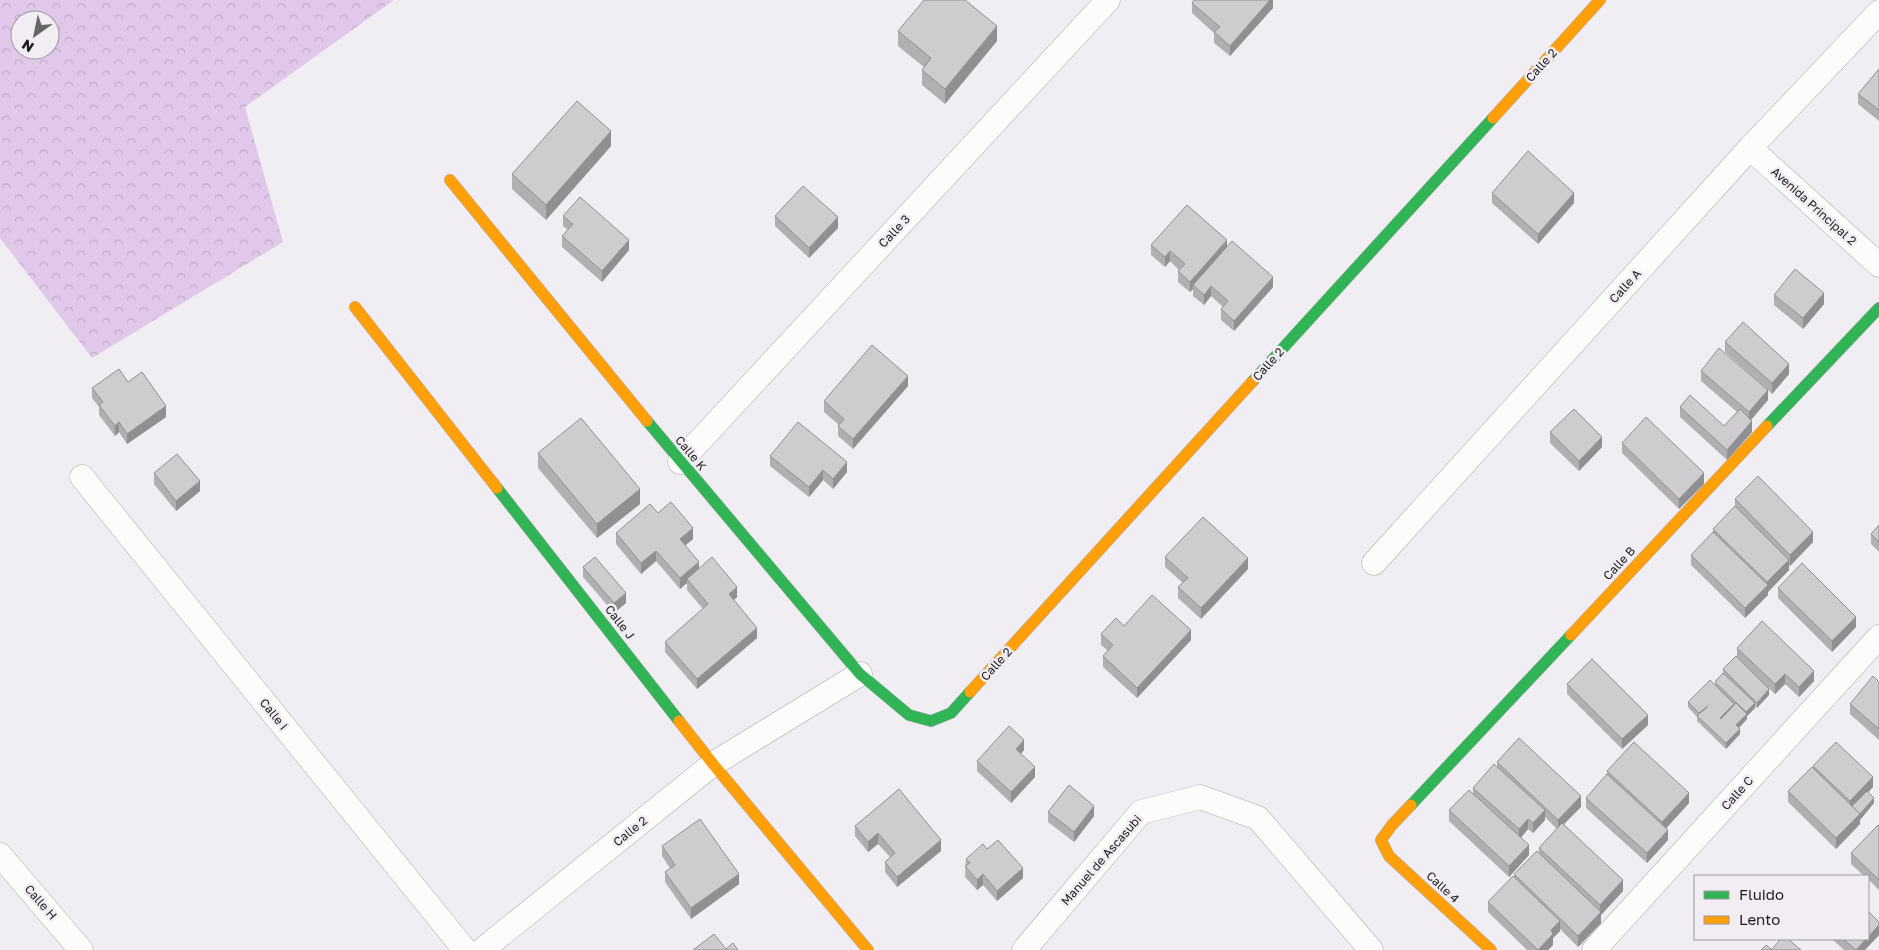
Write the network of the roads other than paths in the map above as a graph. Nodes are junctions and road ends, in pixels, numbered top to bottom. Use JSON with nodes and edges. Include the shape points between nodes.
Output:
{"nodes":[{"id":1,"x":1108,"y":0,"type":"edge"},
{"id":2,"x":1600,"y":0,"type":"edge"},
{"id":3,"x":1879,"y":12,"type":"edge"},
{"id":4,"x":1750,"y":148,"type":"junction"},
{"id":5,"x":450,"y":180,"type":"dead end"},
{"id":6,"x":1879,"y":265,"type":"edge"},
{"id":7,"x":355,"y":307,"type":"dead end"},
{"id":8,"x":1879,"y":308,"type":"edge"},
{"id":9,"x":680,"y":462,"type":"junction"},
{"id":10,"x":82,"y":477,"type":"dead end"},
{"id":11,"x":1374,"y":563,"type":"dead end"},
{"id":12,"x":1879,"y":637,"type":"edge"},
{"id":13,"x":860,"y":674,"type":"junction"},
{"id":14,"x":932,"y":721,"type":"joint"},
{"id":15,"x":713,"y":764,"type":"junction"},
{"id":16,"x":1381,"y":840,"type":"joint"},
{"id":17,"x":0,"y":855,"type":"edge"},
{"id":18,"x":81,"y":950,"type":"edge"},
{"id":19,"x":465,"y":950,"type":"edge"},
{"id":20,"x":482,"y":950,"type":"edge"},
{"id":21,"x":868,"y":950,"type":"edge"},
{"id":22,"x":1024,"y":950,"type":"edge"},
{"id":23,"x":1371,"y":950,"type":"edge"},
{"id":24,"x":1491,"y":950,"type":"edge"},
{"id":25,"x":1594,"y":950,"type":"edge"}],
"edges":[{"from":1,"to":9,"type":"street","name":"Calle 3"},
{"from":2,"to":14,"type":"street","name":"Calle 2","via":[[951,713]]},
{"from":3,"to":4,"type":"street","name":"Calle A"},
{"from":4,"to":6,"type":"street","name":"Avenida Principal 2"},
{"from":4,"to":11,"type":"street","name":"Calle A"},
{"from":5,"to":9,"type":"street","name":"Calle K"},
{"from":7,"to":15,"type":"street","name":"Calle J"},
{"from":8,"to":16,"type":"street","name":"Calle B"},
{"from":9,"to":13,"type":"street","name":"Calle K"},
{"from":10,"to":19,"type":"street","name":"Calle I"},
{"from":12,"to":25,"type":"street","name":"Calle C"},
{"from":13,"to":14,"type":"street","name":"Calle K","via":[[909,715]]},
{"from":13,"to":15,"type":"street","name":"Calle 2"},
{"from":15,"to":20,"type":"street","name":"Calle 2"},
{"from":15,"to":21,"type":"street","name":"Calle J"},
{"from":16,"to":24,"type":"street","name":"Calle 4","via":[[1389,856]]},
{"from":17,"to":18,"type":"street","name":"Calle H"},
{"from":22,"to":23,"type":"street","name":"Manuel de Ascasubi","via":[[1141,812],[1200,797],[1258,818]]}]}
